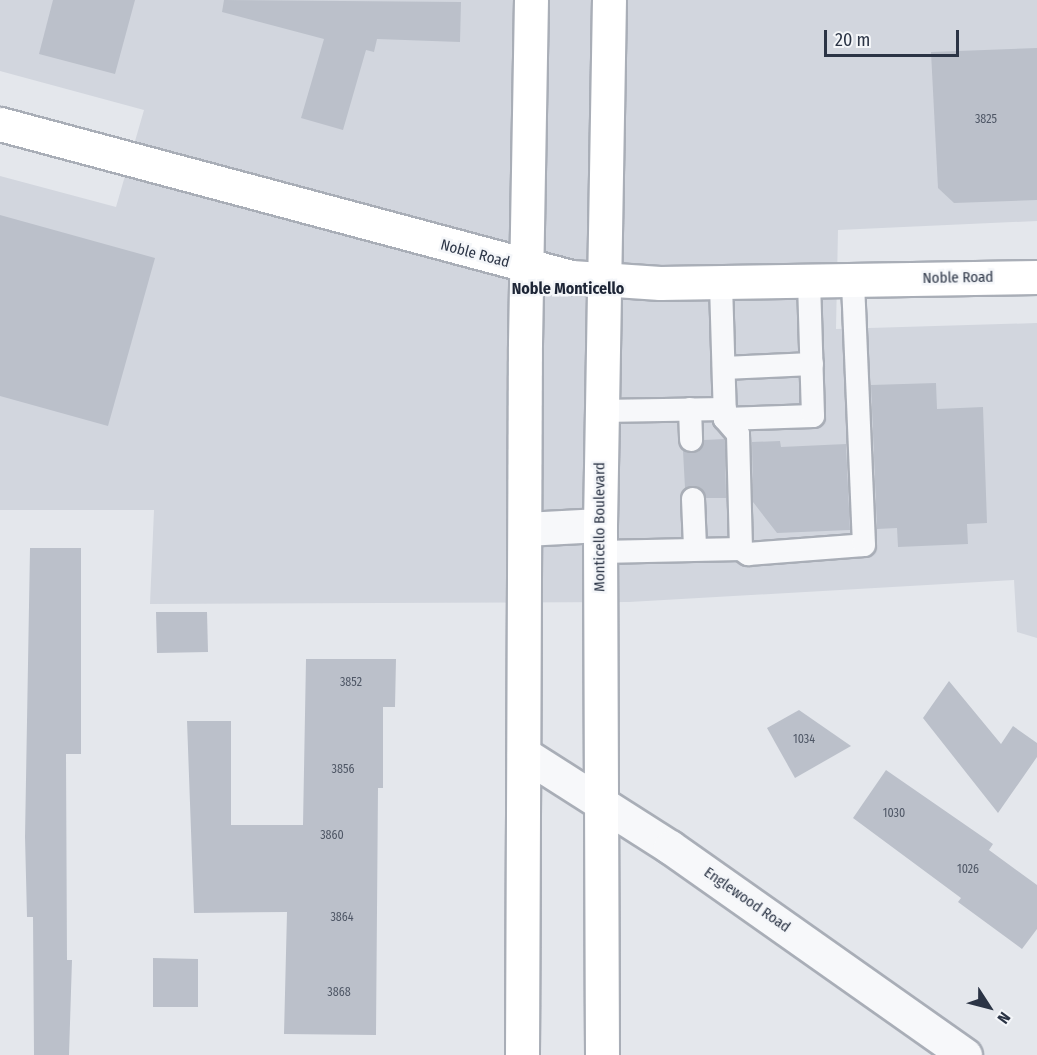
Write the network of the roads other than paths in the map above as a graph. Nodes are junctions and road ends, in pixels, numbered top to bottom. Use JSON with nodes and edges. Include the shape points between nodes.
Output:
{"nodes":[{"id":1,"x":531,"y":0,"type":"edge"},
{"id":2,"x":609,"y":0,"type":"edge"},
{"id":3,"x":0,"y":124,"type":"edge"},
{"id":4,"x":529,"y":269,"type":"junction"},
{"id":5,"x":1037,"y":277,"type":"edge"},
{"id":6,"x":853,"y":279,"type":"junction"},
{"id":7,"x":809,"y":280,"type":"junction"},
{"id":8,"x":605,"y":281,"type":"junction"},
{"id":9,"x":721,"y":281,"type":"junction"},
{"id":10,"x":812,"y":363,"type":"junction"},
{"id":11,"x":724,"y":369,"type":"junction"},
{"id":12,"x":690,"y":409,"type":"junction"},
{"id":13,"x":601,"y":411,"type":"junction"},
{"id":14,"x":725,"y":414,"type":"junction"},
{"id":15,"x":691,"y":440,"type":"dead end"},
{"id":16,"x":693,"y":499,"type":"dead end"},
{"id":17,"x":525,"y":528,"type":"junction"},
{"id":18,"x":600,"y":539,"type":"junction"},
{"id":19,"x":695,"y":547,"type":"junction"},
{"id":20,"x":741,"y":549,"type":"junction"},
{"id":21,"x":524,"y":754,"type":"junction"},
{"id":22,"x":602,"y":803,"type":"junction"},
{"id":23,"x":522,"y":1055,"type":"edge"},
{"id":24,"x":602,"y":1055,"type":"edge"},
{"id":25,"x":965,"y":1055,"type":"edge"}],
"edges":[{"from":1,"to":4,"type":"main road"},
{"from":2,"to":8,"type":"main road","name":"Monticello Boulevard"},
{"from":3,"to":4,"type":"main road","name":"Noble Road"},
{"from":4,"to":8,"type":"main road","name":"Noble Road"},
{"from":4,"to":17,"type":"main road"},
{"from":5,"to":6,"type":"main road","name":"Noble Road"},
{"from":6,"to":7,"type":"main road","name":"Noble Road"},
{"from":6,"to":20,"type":"lane","via":[[864,545],[748,554]]},
{"from":7,"to":9,"type":"main road","name":"Noble Road"},
{"from":7,"to":10,"type":"lane"},
{"from":8,"to":9,"type":"main road","name":"Noble Road"},
{"from":8,"to":13,"type":"main road","name":"Monticello Boulevard"},
{"from":9,"to":11,"type":"lane"},
{"from":10,"to":11,"type":"lane"},
{"from":10,"to":14,"type":"lane","via":[[813,416]]},
{"from":11,"to":14,"type":"lane"},
{"from":12,"to":13,"type":"lane"},
{"from":12,"to":14,"type":"lane"},
{"from":12,"to":15,"type":"lane"},
{"from":13,"to":18,"type":"main road","name":"Monticello Boulevard"},
{"from":14,"to":20,"type":"lane","via":[[738,434]]},
{"from":16,"to":19,"type":"lane"},
{"from":17,"to":18,"type":"street"},
{"from":17,"to":21,"type":"main road"},
{"from":18,"to":19,"type":"lane"},
{"from":18,"to":22,"type":"main road","name":"Monticello Boulevard"},
{"from":19,"to":20,"type":"lane"},
{"from":21,"to":22,"type":"street","name":"Englewood Road"},
{"from":21,"to":23,"type":"main road"},
{"from":22,"to":24,"type":"main road","name":"Monticello Boulevard"},
{"from":22,"to":25,"type":"street","name":"Englewood Road","via":[[743,896]]}]}
